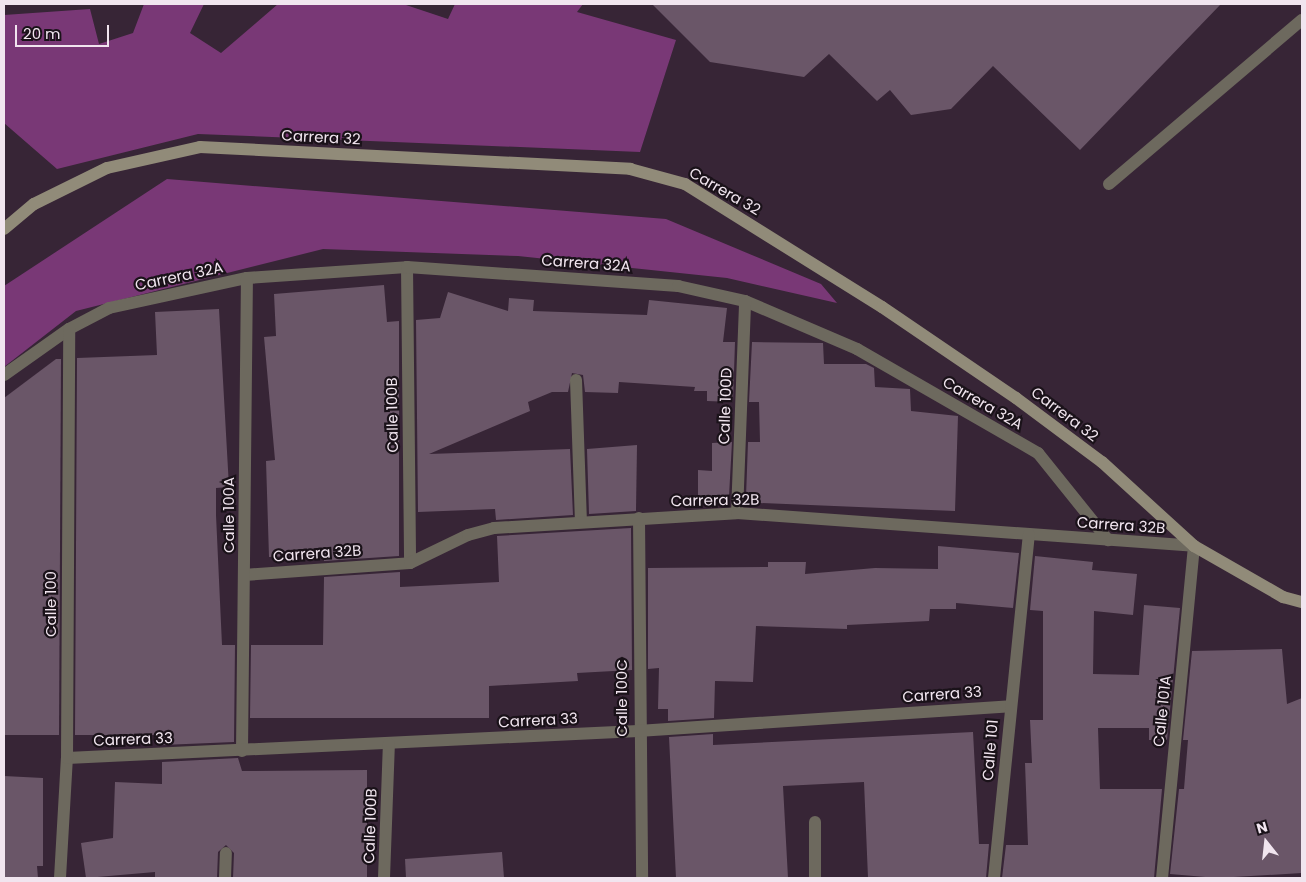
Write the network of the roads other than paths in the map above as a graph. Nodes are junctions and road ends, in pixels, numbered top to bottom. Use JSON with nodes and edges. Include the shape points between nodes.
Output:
{"nodes":[{"id":1,"x":1302,"y":20,"type":"edge"},
{"id":2,"x":1109,"y":184,"type":"dead end"},
{"id":3,"x":4,"y":229,"type":"edge"},
{"id":4,"x":407,"y":267,"type":"junction"},
{"id":5,"x":247,"y":278,"type":"junction"},
{"id":6,"x":745,"y":301,"type":"junction"},
{"id":7,"x":69,"y":329,"type":"junction"},
{"id":8,"x":4,"y":375,"type":"edge"},
{"id":9,"x":576,"y":380,"type":"dead end"},
{"id":10,"x":737,"y":513,"type":"junction"},
{"id":11,"x":639,"y":518,"type":"junction"},
{"id":12,"x":581,"y":521,"type":"junction"},
{"id":13,"x":1029,"y":535,"type":"junction"},
{"id":14,"x":1108,"y":540,"type":"junction"},
{"id":15,"x":1194,"y":546,"type":"junction"},
{"id":16,"x":410,"y":563,"type":"junction"},
{"id":17,"x":244,"y":575,"type":"junction"},
{"id":18,"x":1302,"y":602,"type":"edge"},
{"id":19,"x":1010,"y":706,"type":"junction"},
{"id":20,"x":638,"y":731,"type":"junction"},
{"id":21,"x":390,"y":744,"type":"junction"},
{"id":22,"x":242,"y":751,"type":"junction"},
{"id":23,"x":66,"y":758,"type":"junction"},
{"id":24,"x":815,"y":822,"type":"dead end"},
{"id":25,"x":226,"y":853,"type":"dead end"},
{"id":26,"x":60,"y":878,"type":"edge"},
{"id":27,"x":225,"y":878,"type":"edge"},
{"id":28,"x":384,"y":878,"type":"edge"},
{"id":29,"x":642,"y":878,"type":"edge"},
{"id":30,"x":815,"y":878,"type":"edge"},
{"id":31,"x":994,"y":878,"type":"edge"},
{"id":32,"x":1162,"y":878,"type":"edge"}],
"edges":[{"from":1,"to":2,"type":"street"},
{"from":3,"to":15,"type":"main road","name":"Carrera 32","via":[[34,204],[107,168],[200,147],[630,169],[685,184],[882,306],[1102,462]]},
{"from":4,"to":5,"type":"street","name":"Carrera 32A"},
{"from":4,"to":6,"type":"street","name":"Carrera 32A","via":[[678,286]]},
{"from":4,"to":16,"type":"street","name":"Calle 100B"},
{"from":5,"to":7,"type":"street","name":"Carrera 32A","via":[[109,308]]},
{"from":5,"to":17,"type":"street","name":"Calle 100A"},
{"from":6,"to":10,"type":"street","name":"Calle 100D"},
{"from":6,"to":14,"type":"street","name":"Carrera 32A","via":[[857,349],[1038,453]]},
{"from":7,"to":8,"type":"street","name":"Carrera 32A"},
{"from":7,"to":23,"type":"street","name":"Calle 100"},
{"from":9,"to":12,"type":"street"},
{"from":10,"to":11,"type":"street","name":"Carrera 32B"},
{"from":10,"to":13,"type":"street","name":"Carrera 32B"},
{"from":11,"to":12,"type":"street","name":"Carrera 32B"},
{"from":11,"to":20,"type":"street","name":"Calle 100C"},
{"from":12,"to":16,"type":"street","name":"Carrera 32B","via":[[494,528],[468,534]]},
{"from":13,"to":14,"type":"street","name":"Carrera 32B"},
{"from":13,"to":19,"type":"street","name":"Calle 101"},
{"from":14,"to":15,"type":"street","name":"Carrera 32B"},
{"from":15,"to":18,"type":"main road","name":"Carrera 32","via":[[1283,597]]},
{"from":15,"to":32,"type":"street","name":"Calle 101A"},
{"from":16,"to":17,"type":"street","name":"Carrera 32B"},
{"from":17,"to":22,"type":"street","name":"Calle 100A"},
{"from":19,"to":20,"type":"street","name":"Carrera 33"},
{"from":19,"to":31,"type":"street","name":"Calle 101"},
{"from":20,"to":21,"type":"street","name":"Carrera 33"},
{"from":20,"to":29,"type":"street","name":"Calle 100C"},
{"from":21,"to":22,"type":"street","name":"Carrera 33"},
{"from":21,"to":28,"type":"street","name":"Calle 100B"},
{"from":22,"to":23,"type":"street","name":"Carrera 33"},
{"from":23,"to":26,"type":"street","name":"Calle 100"},
{"from":24,"to":30,"type":"street"},
{"from":25,"to":27,"type":"street"}]}
